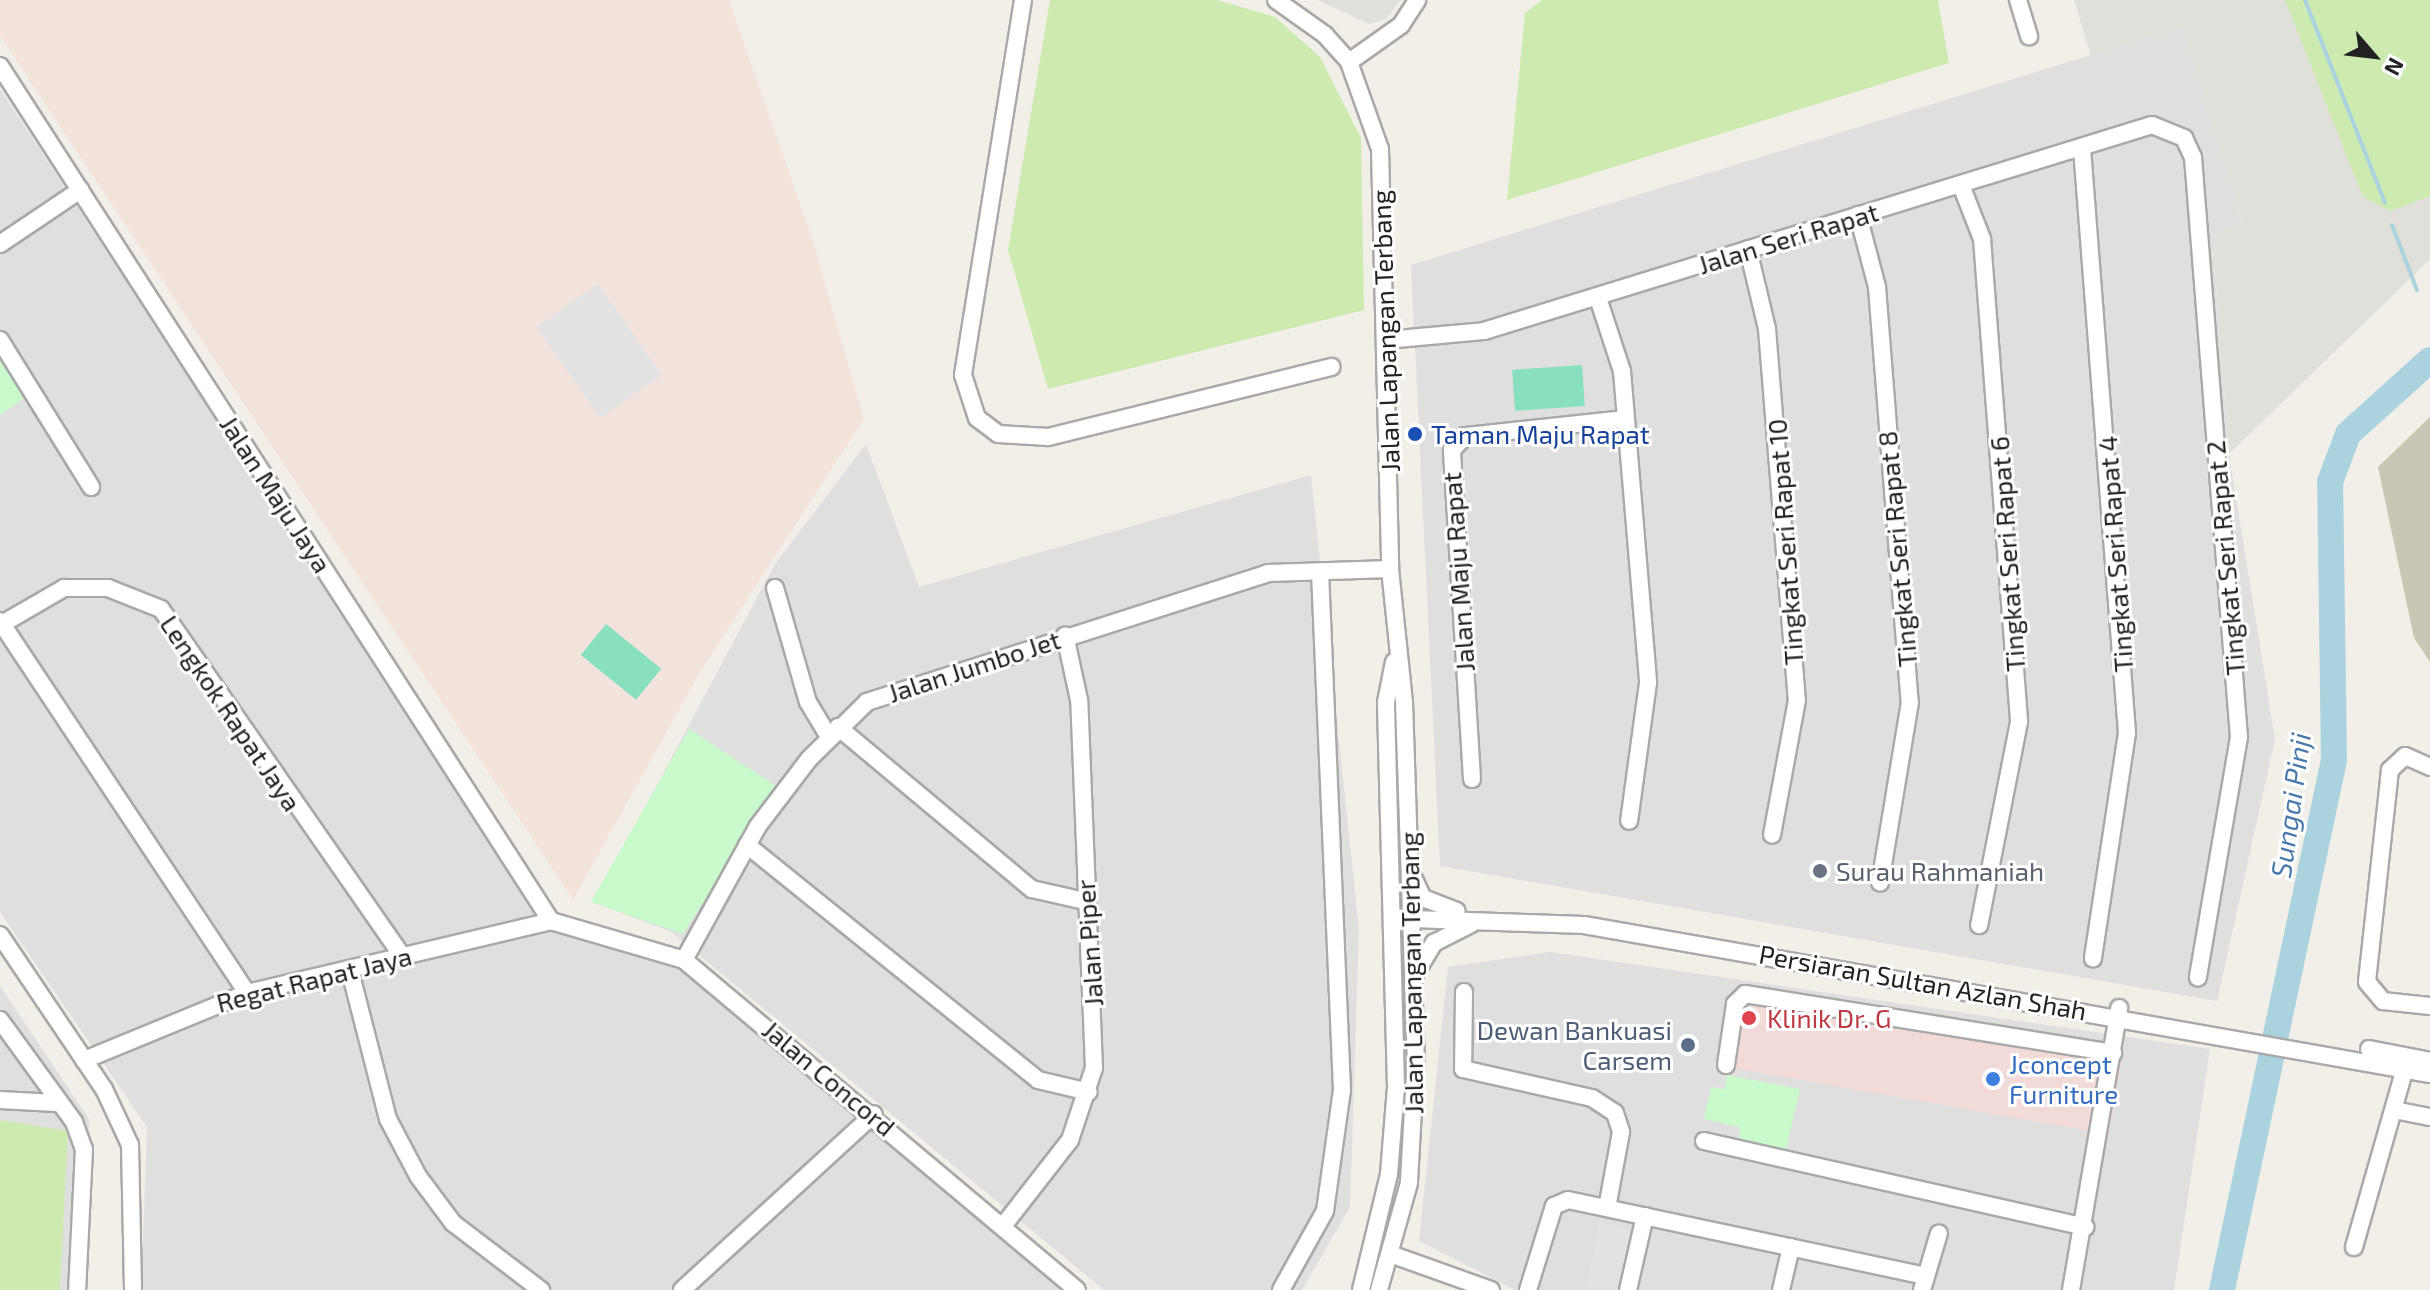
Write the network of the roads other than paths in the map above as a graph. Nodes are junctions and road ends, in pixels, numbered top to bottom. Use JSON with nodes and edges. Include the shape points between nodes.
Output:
{"nodes":[{"id":1,"x":1023,"y":0,"type":"edge"},
{"id":2,"x":1276,"y":0,"type":"edge"},
{"id":3,"x":1417,"y":0,"type":"edge"},
{"id":4,"x":2018,"y":0,"type":"edge"},
{"id":5,"x":2029,"y":36,"type":"dead end"},
{"id":6,"x":1349,"y":62,"type":"junction"},
{"id":7,"x":1,"y":69,"type":"edge"},
{"id":8,"x":2184,"y":138,"type":"joint"},
{"id":9,"x":2082,"y":148,"type":"junction"},
{"id":10,"x":1961,"y":185,"type":"junction"},
{"id":11,"x":80,"y":190,"type":"junction"},
{"id":12,"x":1858,"y":215,"type":"junction"},
{"id":13,"x":0,"y":244,"type":"edge"},
{"id":14,"x":1748,"y":249,"type":"junction"},
{"id":15,"x":1598,"y":298,"type":"junction"},
{"id":16,"x":0,"y":340,"type":"edge"},
{"id":17,"x":1386,"y":340,"type":"junction"},
{"id":18,"x":1331,"y":367,"type":"dead end"},
{"id":19,"x":1624,"y":419,"type":"junction"},
{"id":20,"x":91,"y":487,"type":"dead end"},
{"id":21,"x":1390,"y":569,"type":"junction"},
{"id":22,"x":1320,"y":571,"type":"junction"},
{"id":23,"x":775,"y":588,"type":"dead end"},
{"id":24,"x":1,"y":623,"type":"edge"},
{"id":25,"x":1065,"y":635,"type":"junction"},
{"id":26,"x":1396,"y":653,"type":"junction"},
{"id":27,"x":834,"y":732,"type":"junction"},
{"id":28,"x":1388,"y":761,"type":"junction"},
{"id":29,"x":2430,"y":767,"type":"edge"},
{"id":30,"x":1472,"y":779,"type":"dead end"},
{"id":31,"x":1629,"y":821,"type":"dead end"},
{"id":32,"x":1772,"y":835,"type":"dead end"},
{"id":33,"x":747,"y":845,"type":"junction"},
{"id":34,"x":1410,"y":856,"type":"junction"},
{"id":35,"x":1880,"y":883,"type":"dead end"},
{"id":36,"x":1085,"y":901,"type":"junction"},
{"id":37,"x":1457,"y":911,"type":"junction"},
{"id":38,"x":1409,"y":913,"type":"junction"},
{"id":39,"x":551,"y":921,"type":"junction"},
{"id":40,"x":1488,"y":921,"type":"junction"},
{"id":41,"x":1979,"y":925,"type":"dead end"},
{"id":42,"x":0,"y":935,"type":"edge"},
{"id":43,"x":403,"y":957,"type":"junction"},
{"id":44,"x":2093,"y":958,"type":"dead end"},
{"id":45,"x":684,"y":960,"type":"junction"},
{"id":46,"x":350,"y":971,"type":"junction"},
{"id":47,"x":1414,"y":976,"type":"junction"},
{"id":48,"x":2198,"y":978,"type":"dead end"},
{"id":49,"x":1464,"y":992,"type":"dead end"},
{"id":50,"x":247,"y":993,"type":"junction"},
{"id":51,"x":2430,"y":1006,"type":"edge"},
{"id":52,"x":2119,"y":1011,"type":"junction"},
{"id":53,"x":0,"y":1020,"type":"edge"},
{"id":54,"x":1395,"y":1032,"type":"junction"},
{"id":55,"x":2113,"y":1053,"type":"junction"},
{"id":56,"x":84,"y":1060,"type":"junction"},
{"id":57,"x":2430,"y":1061,"type":"edge"},
{"id":58,"x":2408,"y":1062,"type":"junction"},
{"id":59,"x":1726,"y":1065,"type":"dead end"},
{"id":60,"x":2430,"y":1074,"type":"edge"},
{"id":61,"x":1089,"y":1092,"type":"junction"},
{"id":62,"x":0,"y":1100,"type":"edge"},
{"id":63,"x":56,"y":1103,"type":"junction"},
{"id":64,"x":2394,"y":1110,"type":"junction"},
{"id":65,"x":874,"y":1114,"type":"junction"},
{"id":66,"x":2430,"y":1117,"type":"edge"},
{"id":67,"x":1704,"y":1141,"type":"dead end"},
{"id":68,"x":1607,"y":1208,"type":"junction"},
{"id":69,"x":1645,"y":1216,"type":"junction"},
{"id":70,"x":1380,"y":1217,"type":"junction"},
{"id":71,"x":1003,"y":1226,"type":"junction"},
{"id":72,"x":2085,"y":1227,"type":"junction"},
{"id":73,"x":1939,"y":1233,"type":"dead end"},
{"id":74,"x":1791,"y":1247,"type":"junction"},
{"id":75,"x":2354,"y":1247,"type":"dead end"},
{"id":76,"x":1393,"y":1255,"type":"junction"},
{"id":77,"x":1924,"y":1283,"type":"edge"},
{"id":78,"x":77,"y":1290,"type":"edge"},
{"id":79,"x":133,"y":1290,"type":"edge"},
{"id":80,"x":541,"y":1290,"type":"edge"},
{"id":81,"x":682,"y":1290,"type":"edge"},
{"id":82,"x":1077,"y":1290,"type":"edge"},
{"id":83,"x":1281,"y":1290,"type":"edge"},
{"id":84,"x":1361,"y":1290,"type":"edge"},
{"id":85,"x":1379,"y":1290,"type":"edge"},
{"id":86,"x":1491,"y":1290,"type":"edge"},
{"id":87,"x":1528,"y":1290,"type":"edge"},
{"id":88,"x":1628,"y":1290,"type":"edge"},
{"id":89,"x":1781,"y":1290,"type":"edge"},
{"id":90,"x":2071,"y":1290,"type":"edge"}],
"edges":[{"from":1,"to":18,"type":"street","via":[[963,375],[977,418],[998,434],[1048,437]]},
{"from":2,"to":6,"type":"street","name":"Jalan Lapangan Terbang","via":[[1325,35]]},
{"from":3,"to":6,"type":"street","via":[[1401,25]]},
{"from":4,"to":5,"type":"street"},
{"from":6,"to":17,"type":"street","name":"Jalan Lapangan Terbang","via":[[1380,149]]},
{"from":7,"to":11,"type":"street","name":"Jalan Maju Jaya"},
{"from":8,"to":9,"type":"street","name":"Jalan Seri Rapat","via":[[2152,125]]},
{"from":8,"to":48,"type":"street","name":"Tingkat Seri Rapat 2","via":[[2193,157],[2239,737]]},
{"from":9,"to":10,"type":"street","name":"Jalan Seri Rapat"},
{"from":9,"to":44,"type":"street","name":"Tingkat Seri Rapat 4","via":[[2127,733]]},
{"from":10,"to":12,"type":"street","name":"Jalan Seri Rapat"},
{"from":10,"to":41,"type":"street","name":"Tingkat Seri Rapat 6","via":[[1982,239],[2019,722]]},
{"from":11,"to":13,"type":"street"},
{"from":11,"to":39,"type":"street","name":"Jalan Maju Jaya"},
{"from":12,"to":14,"type":"street","name":"Jalan Seri Rapat"},
{"from":12,"to":35,"type":"street","name":"Tingkat Seri Rapat 8","via":[[1877,287],[1910,702]]},
{"from":14,"to":15,"type":"street","name":"Jalan Seri Rapat"},
{"from":14,"to":32,"type":"street","name":"Tingkat Seri Rapat 10","via":[[1767,329],[1797,700]]},
{"from":15,"to":17,"type":"street","name":"Jalan Seri Rapat","via":[[1484,331]]},
{"from":15,"to":19,"type":"street","via":[[1622,371]]},
{"from":16,"to":20,"type":"street"},
{"from":17,"to":21,"type":"street","name":"Jalan Lapangan Terbang"},
{"from":19,"to":30,"type":"street","name":"Jalan Maju Rapat","via":[[1465,436],[1452,450]]},
{"from":19,"to":31,"type":"street","via":[[1649,697]]},
{"from":21,"to":22,"type":"street","name":"Jalan Jumbo Jet"},
{"from":21,"to":26,"type":"street","name":"Jalan Lapangan Terbang"},
{"from":22,"to":25,"type":"street","name":"Jalan Jumbo Jet","via":[[1268,573]]},
{"from":22,"to":83,"type":"street","via":[[1342,1090],[1325,1211]]},
{"from":23,"to":27,"type":"street","via":[[808,702]]},
{"from":24,"to":43,"type":"street","name":"Lengkok Rapat Jaya","via":[[64,588],[123,591],[161,609]]},
{"from":24,"to":50,"type":"street"},
{"from":25,"to":27,"type":"street","name":"Jalan Jumbo Jet","via":[[885,694]]},
{"from":25,"to":36,"type":"street","name":"Jalan Piper","via":[[1079,700]]},
{"from":26,"to":28,"type":"street","name":"Jalan Lapangan Terbang","via":[[1386,702]]},
{"from":26,"to":34,"type":"street","name":"Jalan Lapangan Terbang"},
{"from":27,"to":33,"type":"street","name":"Jalan Jumbo Jet"},
{"from":27,"to":36,"type":"street","via":[[1032,889]]},
{"from":28,"to":38,"type":"street"},
{"from":28,"to":54,"type":"street","name":"Jalan Lapangan Terbang"},
{"from":29,"to":51,"type":"street","via":[[2398,758],[2390,770],[2367,982],[2372,993]]},
{"from":33,"to":45,"type":"street","name":"Jalan Jumbo Jet"},
{"from":33,"to":61,"type":"street","via":[[1038,1080]]},
{"from":34,"to":37,"type":"street","via":[[1423,898]]},
{"from":34,"to":38,"type":"street","name":"Jalan Lapangan Terbang"},
{"from":36,"to":61,"type":"street","name":"Jalan Piper","via":[[1095,1039]]},
{"from":37,"to":38,"type":"street","name":"Persiaran Sultan Azlan Shah"},
{"from":37,"to":52,"type":"street","name":"Persiaran Sultan Azlan Shah","via":[[1681,931]]},
{"from":38,"to":40,"type":"street","name":"Persiaran Sultan Azlan Shah"},
{"from":38,"to":47,"type":"street","name":"Jalan Lapangan Terbang"},
{"from":38,"to":54,"type":"street"},
{"from":39,"to":43,"type":"street","name":"Regat Rapat Jaya"},
{"from":39,"to":45,"type":"street","name":"Jalan Concord"},
{"from":40,"to":47,"type":"street","via":[[1434,943]]},
{"from":40,"to":52,"type":"street","name":"Persiaran Sultan Azlan Shah","via":[[1584,925]]},
{"from":42,"to":56,"type":"street"},
{"from":43,"to":46,"type":"street","name":"Regat Rapat Jaya"},
{"from":45,"to":65,"type":"street","name":"Jalan Concord"},
{"from":46,"to":50,"type":"street","name":"Regat Rapat Jaya"},
{"from":46,"to":80,"type":"street","via":[[388,1119],[418,1176],[453,1223]]},
{"from":47,"to":76,"type":"street","name":"Jalan Lapangan Terbang","via":[[1410,1175]]},
{"from":49,"to":68,"type":"street","via":[[1463,1069],[1592,1098],[1615,1113],[1621,1132]]},
{"from":50,"to":56,"type":"street","name":"Regat Rapat Jaya"},
{"from":52,"to":55,"type":"street"},
{"from":52,"to":58,"type":"street","name":"Persiaran Sultan Azlan Shah"},
{"from":53,"to":63,"type":"street"},
{"from":54,"to":70,"type":"street","name":"Jalan Lapangan Terbang","via":[[1396,1087]]},
{"from":55,"to":59,"type":"street","via":[[1745,994],[1735,1004]]},
{"from":55,"to":72,"type":"street"},
{"from":56,"to":79,"type":"street","via":[[130,1145]]},
{"from":57,"to":58,"type":"street","name":"Persiaran Sultan Azlan Shah"},
{"from":58,"to":60,"type":"street","name":"Persiaran Sultan Azlan Shah"},
{"from":58,"to":64,"type":"street"},
{"from":61,"to":71,"type":"street","name":"Jalan Piper","via":[[1057,1161]]},
{"from":62,"to":63,"type":"street"},
{"from":63,"to":78,"type":"street","via":[[74,1122],[84,1149]]},
{"from":64,"to":66,"type":"street"},
{"from":64,"to":75,"type":"street"},
{"from":65,"to":71,"type":"street","name":"Jalan Concord"},
{"from":65,"to":81,"type":"street"},
{"from":67,"to":72,"type":"street"},
{"from":68,"to":69,"type":"street"},
{"from":68,"to":87,"type":"street","via":[[1560,1200]]},
{"from":69,"to":74,"type":"street"},
{"from":69,"to":88,"type":"street"},
{"from":70,"to":76,"type":"street"},
{"from":70,"to":84,"type":"street","name":"Jalan Lapangan Terbang"},
{"from":71,"to":82,"type":"street","name":"Jalan Concord"},
{"from":72,"to":90,"type":"street"},
{"from":73,"to":77,"type":"street"},
{"from":74,"to":77,"type":"street"},
{"from":74,"to":89,"type":"street"},
{"from":76,"to":84,"type":"street"},
{"from":76,"to":85,"type":"street","name":"Jalan Lapangan Terbang"},
{"from":76,"to":86,"type":"street"}]}
